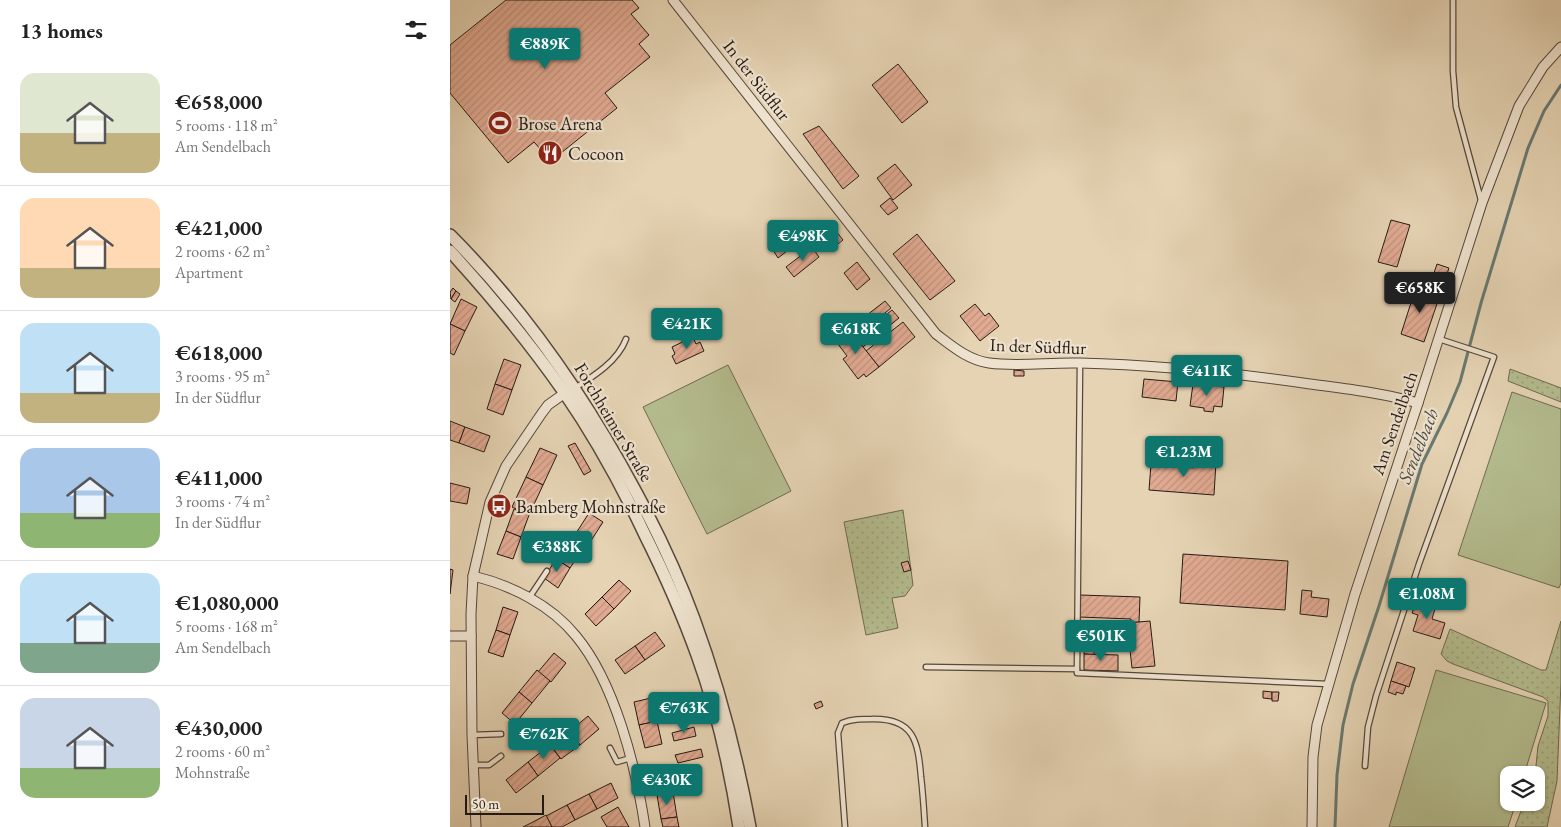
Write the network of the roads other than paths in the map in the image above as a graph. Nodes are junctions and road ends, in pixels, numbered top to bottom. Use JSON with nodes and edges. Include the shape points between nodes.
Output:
{"nodes":[{"id":1,"x":673,"y":0,"type":"edge"},
{"id":2,"x":1453,"y":0,"type":"edge"},
{"id":3,"x":1561,"y":47,"type":"edge"},
{"id":4,"x":1482,"y":203,"type":"junction"},
{"id":5,"x":450,"y":235,"type":"edge"},
{"id":6,"x":450,"y":251,"type":"edge"},
{"id":7,"x":626,"y":339,"type":"dead end"},
{"id":8,"x":1439,"y":339,"type":"junction"},
{"id":9,"x":1080,"y":363,"type":"junction"},
{"id":10,"x":569,"y":391,"type":"junction"},
{"id":11,"x":1418,"y":403,"type":"junction"},
{"id":12,"x":547,"y":571,"type":"dead end"},
{"id":13,"x":472,"y":576,"type":"junction"},
{"id":14,"x":529,"y":598,"type":"junction"},
{"id":15,"x":450,"y":636,"type":"edge"},
{"id":16,"x":471,"y":636,"type":"junction"},
{"id":17,"x":926,"y":667,"type":"dead end"},
{"id":18,"x":1076,"y":669,"type":"junction"},
{"id":19,"x":1328,"y":684,"type":"junction"},
{"id":20,"x":501,"y":734,"type":"dead end"},
{"id":21,"x":472,"y":735,"type":"junction"},
{"id":22,"x":610,"y":748,"type":"dead end"},
{"id":23,"x":501,"y":756,"type":"dead end"},
{"id":24,"x":631,"y":758,"type":"junction"},
{"id":25,"x":473,"y":765,"type":"junction"},
{"id":26,"x":1365,"y":766,"type":"dead end"},
{"id":27,"x":476,"y":827,"type":"edge"},
{"id":28,"x":645,"y":827,"type":"edge"},
{"id":29,"x":739,"y":827,"type":"edge"},
{"id":30,"x":750,"y":827,"type":"edge"},
{"id":31,"x":845,"y":827,"type":"edge"},
{"id":32,"x":925,"y":827,"type":"edge"},
{"id":33,"x":1312,"y":827,"type":"edge"}],
"edges":[{"from":1,"to":9,"type":"street","name":"In der Südflur","via":[[936,334],[954,348],[988,363]]},
{"from":2,"to":4,"type":"lane","via":[[1456,107]]},
{"from":3,"to":4,"type":"street","name":"Am Sendelbach","via":[[1542,67],[1519,106]]},
{"from":4,"to":8,"type":"street","name":"Am Sendelbach"},
{"from":5,"to":10,"type":"street","name":"Forchheimer Straße","via":[[526,321]]},
{"from":6,"to":10,"type":"street","name":"Forchheimer Straße"},
{"from":7,"to":10,"type":"lane","via":[[613,359]]},
{"from":8,"to":11,"type":"street","name":"Am Sendelbach"},
{"from":8,"to":26,"type":"lane","via":[[1494,357],[1419,564],[1376,696],[1368,727]]},
{"from":9,"to":11,"type":"street","name":"In der Südflur","via":[[1257,377],[1395,396]]},
{"from":9,"to":18,"type":"lane"},
{"from":10,"to":13,"type":"street","via":[[548,405],[506,466],[490,502]]},
{"from":10,"to":29,"type":"street","name":"Forchheimer Straße","via":[[614,473],[678,605],[709,693],[729,769]]},
{"from":10,"to":30,"type":"street","name":"Forchheimer Straße","via":[[614,451],[650,518],[694,617],[729,728]]},
{"from":11,"to":19,"type":"street","name":"Am Sendelbach"},
{"from":12,"to":14,"type":"lane"},
{"from":13,"to":14,"type":"street"},
{"from":13,"to":16,"type":"street"},
{"from":14,"to":24,"type":"street","via":[[558,617],[591,657],[606,687]]},
{"from":15,"to":16,"type":"street"},
{"from":16,"to":21,"type":"street"},
{"from":17,"to":18,"type":"lane"},
{"from":18,"to":19,"type":"lane","via":[[1077,673]]},
{"from":19,"to":33,"type":"street","name":"Am Sendelbach","via":[[1317,725],[1313,757]]},
{"from":20,"to":21,"type":"lane"},
{"from":21,"to":25,"type":"street"},
{"from":22,"to":24,"type":"lane","via":[[617,762]]},
{"from":23,"to":25,"type":"lane","via":[[489,765]]},
{"from":24,"to":28,"type":"street"},
{"from":25,"to":27,"type":"street"},
{"from":31,"to":32,"type":"lane","via":[[838,733],[842,723],[853,719],[884,719],[900,724],[912,734],[918,747]]}]}
